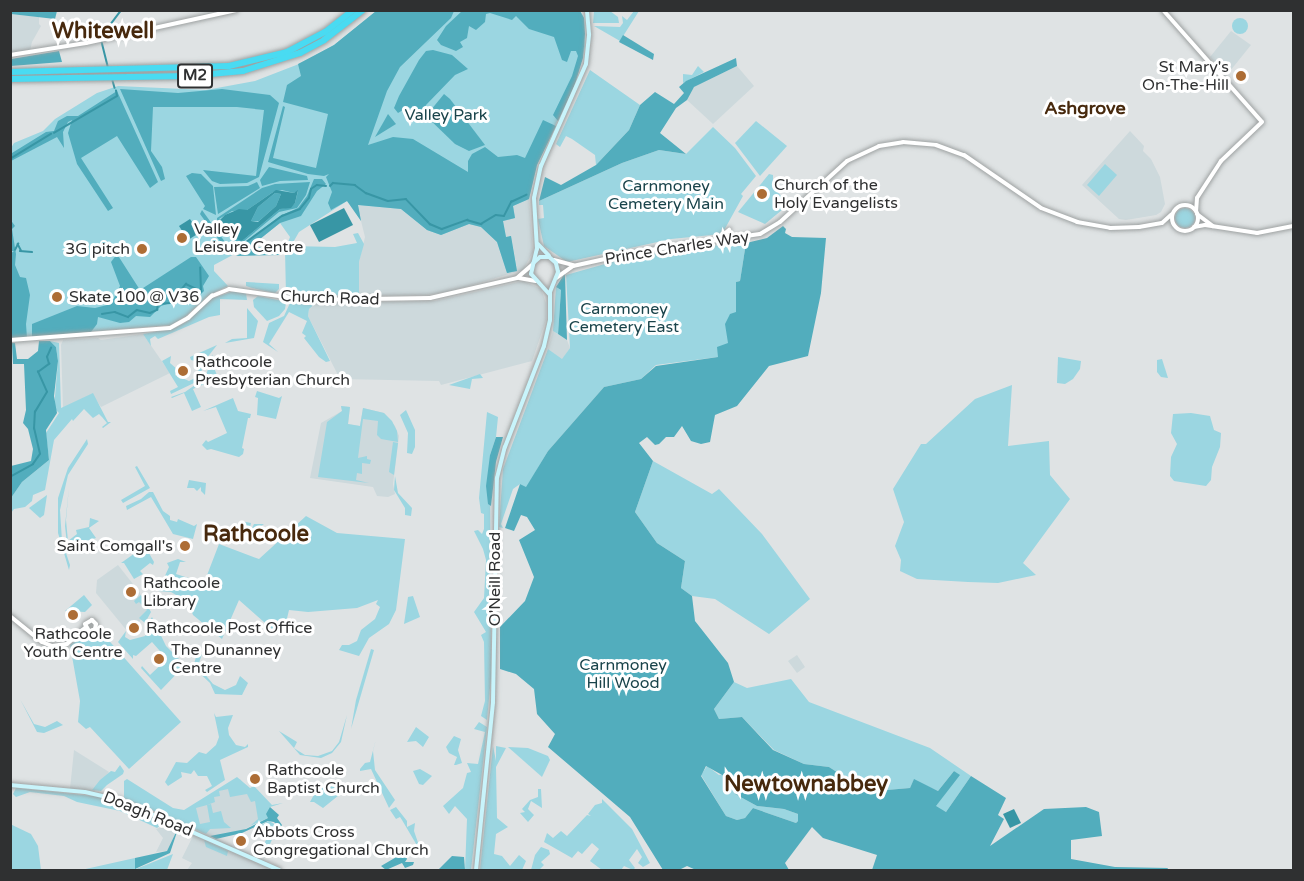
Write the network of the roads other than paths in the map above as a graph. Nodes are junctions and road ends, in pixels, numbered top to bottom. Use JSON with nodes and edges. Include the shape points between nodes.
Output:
{"nodes":[{"id":1,"x":236,"y":10,"type":"edge"},
{"id":2,"x":353,"y":10,"type":"edge"},
{"id":3,"x":363,"y":10,"type":"edge"},
{"id":4,"x":587,"y":10,"type":"edge"},
{"id":5,"x":1163,"y":10,"type":"edge"},
{"id":6,"x":10,"y":56,"type":"edge"},
{"id":7,"x":10,"y":72,"type":"edge"},
{"id":8,"x":10,"y":79,"type":"edge"},
{"id":9,"x":1197,"y":198,"type":"junction"},
{"id":10,"x":1185,"y":205,"type":"junction"},
{"id":11,"x":1197,"y":213,"type":"junction"},
{"id":12,"x":1172,"y":214,"type":"junction"},
{"id":13,"x":1159,"y":224,"type":"junction"},
{"id":14,"x":1293,"y":225,"type":"edge"},
{"id":15,"x":1194,"y":228,"type":"junction"},
{"id":16,"x":1216,"y":228,"type":"junction"},
{"id":17,"x":729,"y":230,"type":"dead end"},
{"id":18,"x":1178,"y":230,"type":"junction"},
{"id":19,"x":716,"y":240,"type":"junction"},
{"id":20,"x":537,"y":244,"type":"junction"},
{"id":21,"x":552,"y":258,"type":"junction"},
{"id":22,"x":532,"y":264,"type":"junction"},
{"id":23,"x":573,"y":266,"type":"junction"},
{"id":24,"x":517,"y":278,"type":"junction"},
{"id":25,"x":556,"y":278,"type":"junction"},
{"id":26,"x":537,"y":282,"type":"junction"},
{"id":27,"x":550,"y":296,"type":"junction"},
{"id":28,"x":10,"y":340,"type":"edge"},
{"id":29,"x":10,"y":616,"type":"edge"},
{"id":30,"x":87,"y":630,"type":"dead end"},
{"id":31,"x":10,"y":785,"type":"edge"},
{"id":32,"x":279,"y":870,"type":"edge"},
{"id":33,"x":476,"y":870,"type":"edge"}],
"edges":[{"from":1,"to":6,"type":"street"},
{"from":2,"to":7,"type":"highway","number":"M2","via":[[299,46],[237,65]]},
{"from":3,"to":8,"type":"highway","number":"M2","via":[[300,53],[243,71],[189,76]]},
{"from":4,"to":20,"type":"main road","via":[[586,64],[536,183],[533,209]]},
{"from":5,"to":9,"type":"street","via":[[1262,122],[1225,156]]},
{"from":9,"to":10,"type":"street"},
{"from":9,"to":11,"type":"street"},
{"from":10,"to":11,"type":"street"},
{"from":10,"to":12,"type":"street"},
{"from":11,"to":15,"type":"street"},
{"from":11,"to":16,"type":"street"},
{"from":12,"to":13,"type":"street"},
{"from":12,"to":18,"type":"street"},
{"from":13,"to":18,"type":"street","name":"Prince Charles Way"},
{"from":13,"to":19,"type":"street","name":"Prince Charles Way","via":[[1110,228],[1065,219],[1028,201],[964,155],[936,145],[903,142],[879,146],[847,161],[767,230],[752,236]]},
{"from":14,"to":16,"type":"street","via":[[1257,232]]},
{"from":15,"to":16,"type":"street"},
{"from":15,"to":18,"type":"street"},
{"from":17,"to":19,"type":"street"},
{"from":19,"to":23,"type":"street","name":"Prince Charles Way","via":[[659,247]]},
{"from":20,"to":21,"type":"main road"},
{"from":20,"to":22,"type":"main road"},
{"from":21,"to":22,"type":"main road","via":[[543,256]]},
{"from":21,"to":23,"type":"street"},
{"from":21,"to":25,"type":"main road","via":[[558,269]]},
{"from":22,"to":24,"type":"street","name":"Church Road"},
{"from":22,"to":26,"type":"main road","via":[[531,274]]},
{"from":23,"to":25,"type":"street","name":"Prince Charles Way"},
{"from":24,"to":26,"type":"street","name":"Church Road"},
{"from":24,"to":28,"type":"street","name":"Church Road","via":[[458,293],[408,299],[296,299],[229,289],[212,296],[176,326]]},
{"from":25,"to":26,"type":"main road","via":[[548,284]]},
{"from":25,"to":27,"type":"main road","name":"O'Neill Road"},
{"from":26,"to":27,"type":"main road"},
{"from":27,"to":33,"type":"main road","name":"O'Neill Road","via":[[544,345],[497,478],[494,702]]},
{"from":29,"to":30,"type":"street","via":[[52,646],[67,644]]},
{"from":31,"to":32,"type":"main road","name":"Doagh Road","via":[[85,792],[119,800]]}]}
